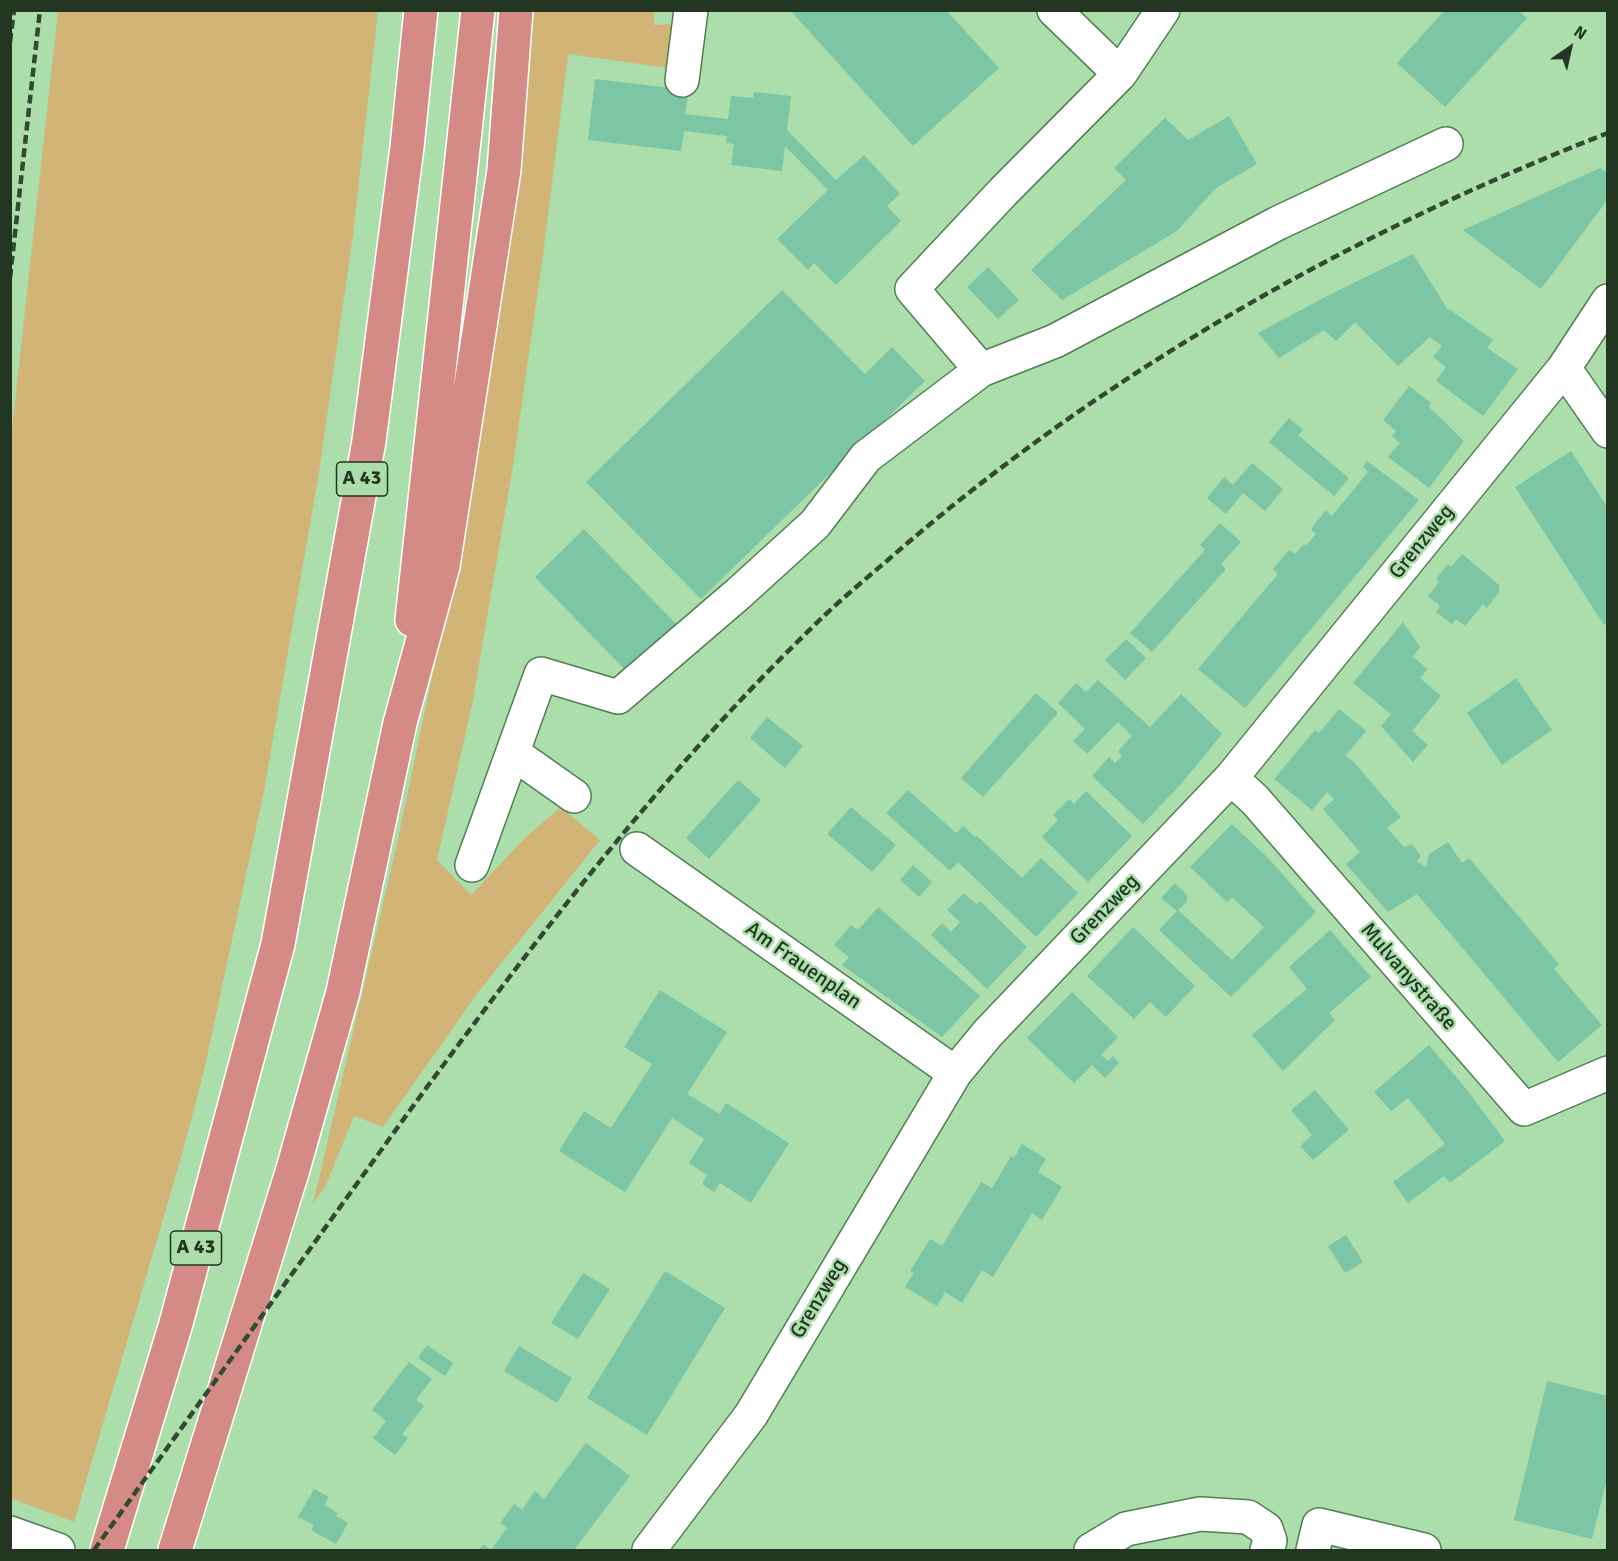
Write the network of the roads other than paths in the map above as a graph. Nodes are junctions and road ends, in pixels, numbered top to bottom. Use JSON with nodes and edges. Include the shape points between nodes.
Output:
{"nodes":[{"id":1,"x":421,"y":10,"type":"edge"},
{"id":2,"x":478,"y":10,"type":"edge"},
{"id":3,"x":516,"y":10,"type":"edge"},
{"id":4,"x":691,"y":10,"type":"edge"},
{"id":5,"x":1054,"y":10,"type":"edge"},
{"id":6,"x":1163,"y":10,"type":"edge"},
{"id":7,"x":1120,"y":74,"type":"junction"},
{"id":8,"x":682,"y":80,"type":"dead end"},
{"id":9,"x":1446,"y":144,"type":"dead end"},
{"id":10,"x":1608,"y":301,"type":"edge"},
{"id":11,"x":1564,"y":368,"type":"junction"},
{"id":12,"x":981,"y":370,"type":"junction"},
{"id":13,"x":1608,"y":431,"type":"edge"},
{"id":14,"x":400,"y":723,"type":"junction"},
{"id":15,"x":513,"y":753,"type":"junction"},
{"id":16,"x":1231,"y":778,"type":"junction"},
{"id":17,"x":574,"y":796,"type":"dead end"},
{"id":18,"x":644,"y":854,"type":"dead end"},
{"id":19,"x":472,"y":865,"type":"dead end"},
{"id":20,"x":955,"y":1073,"type":"junction"},
{"id":21,"x":1608,"y":1073,"type":"edge"},
{"id":22,"x":10,"y":1533,"type":"edge"},
{"id":23,"x":58,"y":1551,"type":"edge"},
{"id":24,"x":107,"y":1551,"type":"edge"},
{"id":25,"x":175,"y":1551,"type":"edge"},
{"id":26,"x":649,"y":1551,"type":"edge"},
{"id":27,"x":1091,"y":1551,"type":"edge"},
{"id":28,"x":1267,"y":1551,"type":"edge"},
{"id":29,"x":1313,"y":1551,"type":"edge"},
{"id":30,"x":1424,"y":1551,"type":"edge"}],
"edges":[{"from":1,"to":24,"type":"highway","number":"A 43","via":[[369,441],[278,944],[175,1328]]},
{"from":2,"to":14,"type":"highway"},
{"from":3,"to":14,"type":"highway","via":[[504,170],[443,566]]},
{"from":4,"to":8,"type":"street"},
{"from":5,"to":7,"type":"street"},
{"from":6,"to":7,"type":"street"},
{"from":7,"to":12,"type":"street","via":[[912,289]]},
{"from":9,"to":12,"type":"street","via":[[1278,223],[1055,342]]},
{"from":10,"to":11,"type":"street","name":"Grenzweg"},
{"from":11,"to":13,"type":"street"},
{"from":11,"to":16,"type":"street","name":"Grenzweg"},
{"from":12,"to":15,"type":"street","via":[[866,458],[815,524],[618,697],[541,674]]},
{"from":14,"to":25,"type":"highway","via":[[340,1003]]},
{"from":15,"to":17,"type":"street"},
{"from":15,"to":19,"type":"street"},
{"from":16,"to":20,"type":"street","name":"Grenzweg","via":[[988,1033]]},
{"from":16,"to":21,"type":"street","name":"Mulvanystraße","via":[[1255,800],[1524,1109]]},
{"from":18,"to":20,"type":"street","name":"Am Frauenplan"},
{"from":20,"to":26,"type":"street","name":"Grenzweg","via":[[751,1415]]},
{"from":22,"to":23,"type":"street"},
{"from":27,"to":28,"type":"street","via":[[1126,1529],[1200,1514],[1248,1517],[1266,1529],[1270,1542]]},
{"from":29,"to":30,"type":"street","via":[[1319,1525]]}]}
